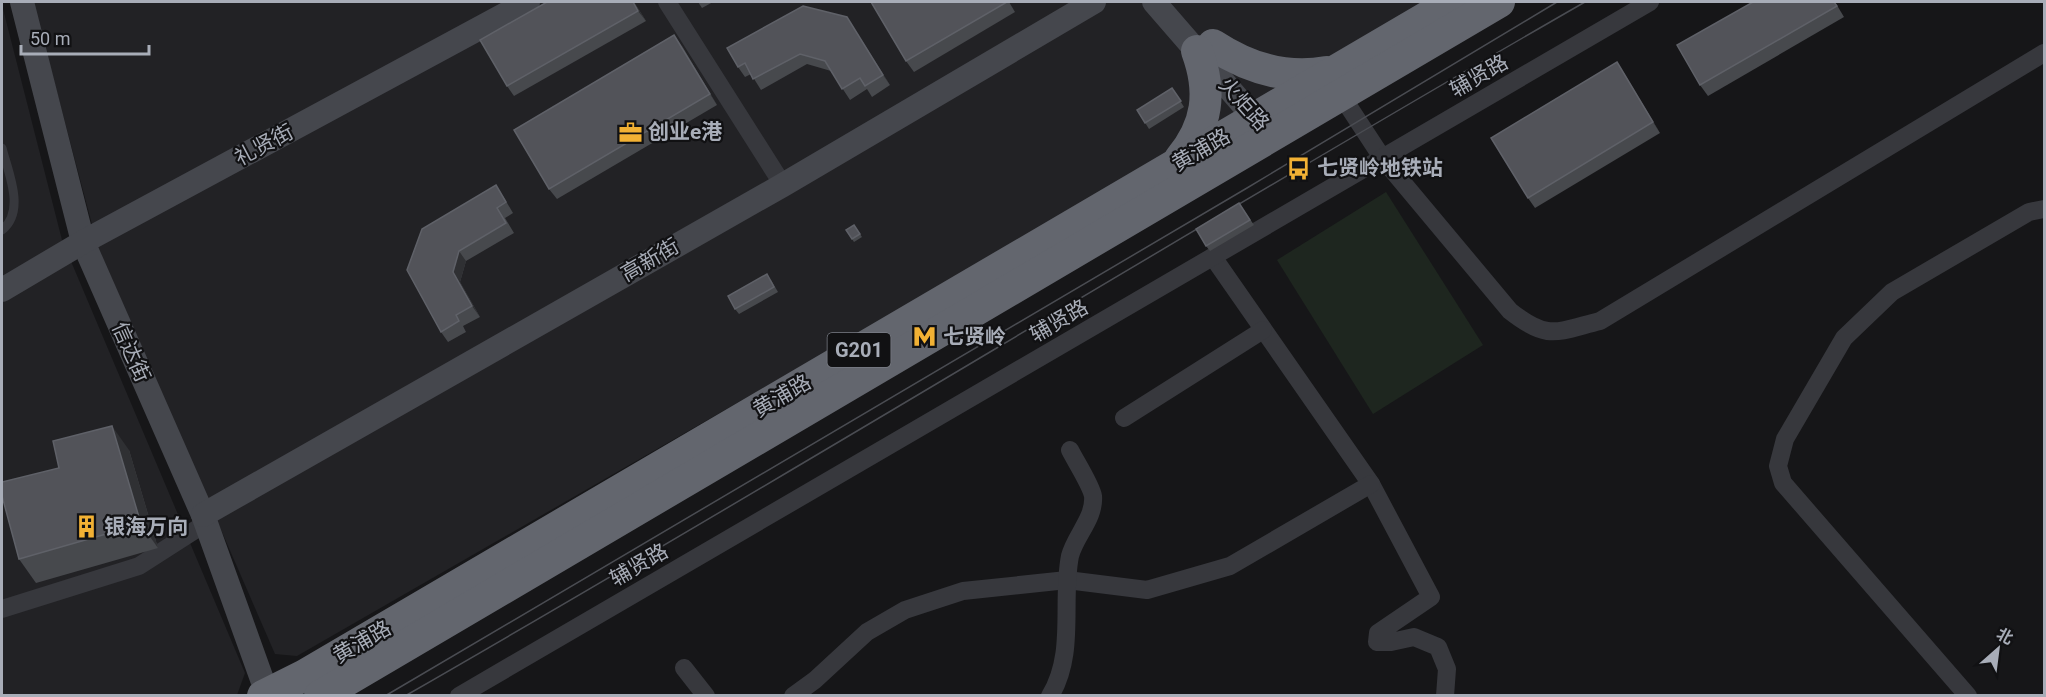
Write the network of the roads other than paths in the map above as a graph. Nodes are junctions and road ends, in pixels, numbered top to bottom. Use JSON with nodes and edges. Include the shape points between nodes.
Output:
{"nodes":[{"id":1,"x":22,"y":2,"type":"edge"},
{"id":2,"x":528,"y":2,"type":"edge"},
{"id":3,"x":667,"y":2,"type":"edge"},
{"id":4,"x":1094,"y":2,"type":"edge"},
{"id":5,"x":1154,"y":2,"type":"edge"},
{"id":6,"x":1176,"y":2,"type":"edge"},
{"id":7,"x":1453,"y":2,"type":"edge"},
{"id":8,"x":1499,"y":2,"type":"edge"},
{"id":9,"x":1650,"y":2,"type":"edge"},
{"id":10,"x":500,"y":9,"type":"edge"},
{"id":11,"x":1205,"y":48,"type":"junction"},
{"id":12,"x":2044,"y":53,"type":"edge"},
{"id":13,"x":1339,"y":82,"type":"junction"},
{"id":14,"x":1265,"y":121,"type":"junction"},
{"id":15,"x":2,"y":148,"type":"edge"},
{"id":16,"x":1383,"y":159,"type":"junction"},
{"id":17,"x":1177,"y":164,"type":"junction"},
{"id":18,"x":783,"y":184,"type":"junction"},
{"id":19,"x":2044,"y":209,"type":"edge"},
{"id":20,"x":2,"y":230,"type":"edge"},
{"id":21,"x":83,"y":242,"type":"junction"},
{"id":22,"x":1213,"y":257,"type":"junction"},
{"id":23,"x":2,"y":290,"type":"edge"},
{"id":24,"x":1263,"y":330,"type":"junction"},
{"id":25,"x":1124,"y":418,"type":"dead end"},
{"id":26,"x":1070,"y":450,"type":"dead end"},
{"id":27,"x":1371,"y":484,"type":"junction"},
{"id":28,"x":205,"y":519,"type":"junction"},
{"id":29,"x":1066,"y":580,"type":"junction"},
{"id":30,"x":2,"y":609,"type":"edge"},
{"id":31,"x":684,"y":668,"type":"dead end"},
{"id":32,"x":266,"y":695,"type":"edge"},
{"id":33,"x":320,"y":696,"type":"edge"},
{"id":34,"x":459,"y":696,"type":"edge"},
{"id":35,"x":706,"y":696,"type":"edge"},
{"id":36,"x":793,"y":696,"type":"edge"},
{"id":37,"x":1050,"y":696,"type":"edge"},
{"id":38,"x":1445,"y":696,"type":"edge"},
{"id":39,"x":1968,"y":696,"type":"edge"}],
"edges":[{"from":1,"to":21,"type":"street","name":"信达街"},
{"from":2,"to":10,"type":"street","name":"礼贤街"},
{"from":3,"to":18,"type":"street"},
{"from":4,"to":18,"type":"street","name":"高新街"},
{"from":5,"to":11,"type":"street","name":"火炬路"},
{"from":6,"to":11,"type":"street","name":"火炬路"},
{"from":7,"to":13,"type":"highway","name":"黄浦路","number":"G201"},
{"from":8,"to":13,"type":"highway","name":"黄浦路","number":"G201"},
{"from":9,"to":16,"type":"street","name":"辅贤路"},
{"from":10,"to":21,"type":"street","name":"礼贤街"},
{"from":11,"to":13,"type":"highway","via":[[1275,73]]},
{"from":11,"to":14,"type":"street","name":"火炬路"},
{"from":11,"to":17,"type":"highway","via":[[1204,116],[1198,134]]},
{"from":12,"to":16,"type":"street","via":[[1599,321],[1552,333],[1531,328],[1510,311]]},
{"from":13,"to":14,"type":"highway","name":"黄浦路","number":"G201"},
{"from":13,"to":16,"type":"street"},
{"from":14,"to":17,"type":"highway","name":"黄浦路","number":"G201"},
{"from":14,"to":33,"type":"highway","name":"黄浦路","number":"G201"},
{"from":15,"to":20,"type":"lane","via":[[15,198],[12,214]]},
{"from":16,"to":22,"type":"street","name":"辅贤路"},
{"from":17,"to":32,"type":"highway","name":"黄浦路","number":"G201"},
{"from":18,"to":28,"type":"street","name":"高新街"},
{"from":19,"to":39,"type":"street","via":[[2029,212],[1892,292],[1876,307],[1844,338],[1785,439],[1778,466],[1783,483]]},
{"from":21,"to":23,"type":"street","name":"礼贤街"},
{"from":21,"to":28,"type":"street","name":"信达街"},
{"from":22,"to":24,"type":"street"},
{"from":22,"to":34,"type":"street","name":"辅贤路"},
{"from":24,"to":25,"type":"street"},
{"from":24,"to":27,"type":"street"},
{"from":26,"to":29,"type":"street","via":[[1093,496],[1087,522],[1071,553]]},
{"from":27,"to":29,"type":"street","via":[[1230,566],[1147,590]]},
{"from":27,"to":38,"type":"street","via":[[1431,597],[1378,633],[1377,642],[1414,638],[1438,647],[1447,669]]},
{"from":28,"to":30,"type":"street","via":[[140,566]]},
{"from":28,"to":32,"type":"street","name":"信达街"},
{"from":29,"to":36,"type":"street","via":[[963,591],[905,610],[867,632]]},
{"from":29,"to":37,"type":"street","via":[[1067,636]]},
{"from":31,"to":35,"type":"street"}]}
